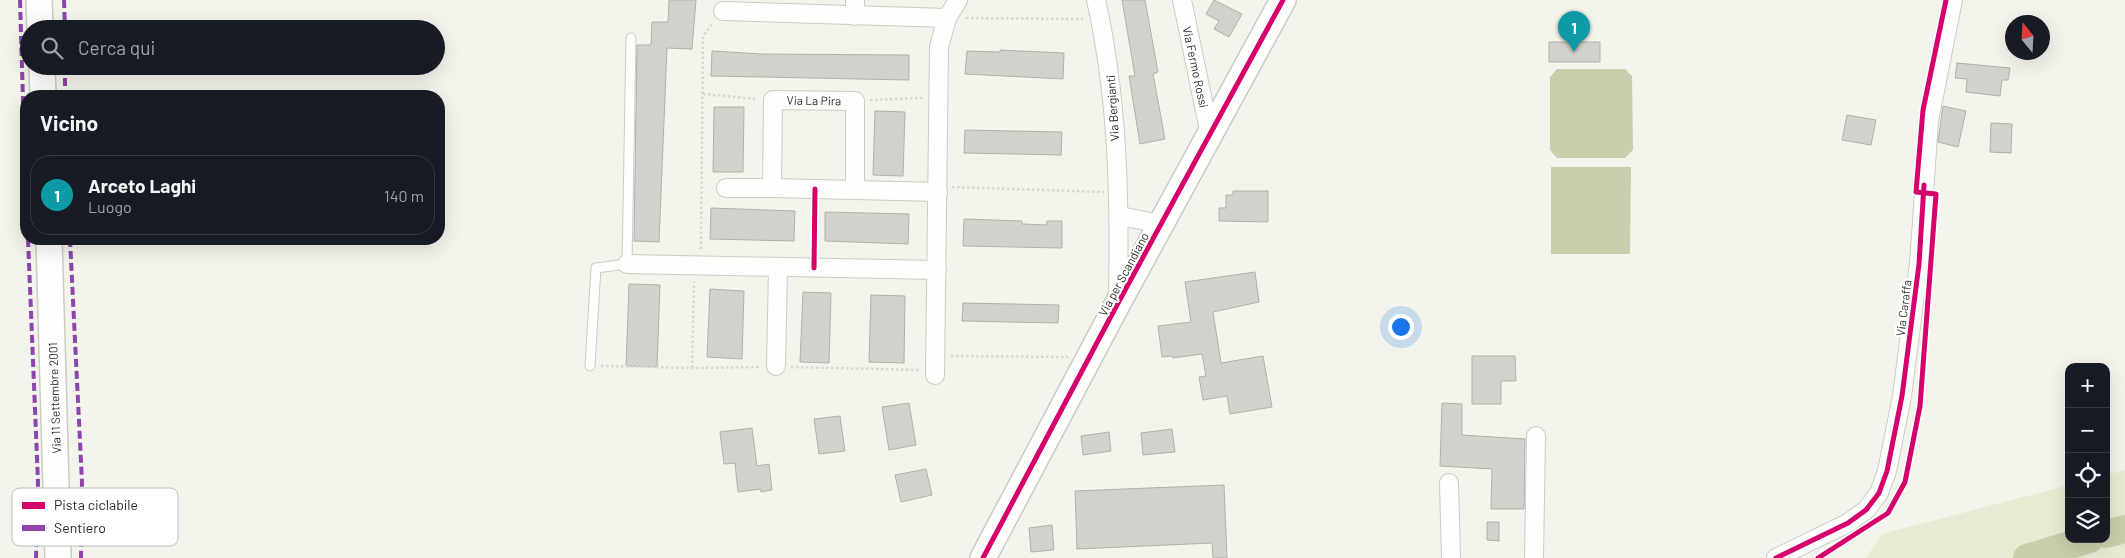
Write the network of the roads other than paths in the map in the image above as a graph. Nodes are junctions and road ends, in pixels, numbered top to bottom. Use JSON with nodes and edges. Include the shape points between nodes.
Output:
{"nodes":[{"id":1,"x":39,"y":0,"type":"edge"},
{"id":2,"x":958,"y":0,"type":"edge"},
{"id":3,"x":1096,"y":0,"type":"edge"},
{"id":4,"x":1182,"y":0,"type":"edge"},
{"id":5,"x":1284,"y":0,"type":"edge"},
{"id":6,"x":1953,"y":0,"type":"edge"},
{"id":7,"x":855,"y":8,"type":"edge"},
{"id":8,"x":723,"y":11,"type":"road end"},
{"id":9,"x":947,"y":18,"type":"junction"},
{"id":10,"x":40,"y":20,"type":"edge"},
{"id":11,"x":632,"y":38,"type":"dead end"},
{"id":12,"x":42,"y":75,"type":"edge"},
{"id":13,"x":43,"y":90,"type":"edge"},
{"id":14,"x":1210,"y":135,"type":"junction"},
{"id":15,"x":726,"y":188,"type":"dead end"},
{"id":16,"x":772,"y":188,"type":"junction"},
{"id":17,"x":938,"y":189,"type":"junction"},
{"id":18,"x":855,"y":190,"type":"junction"},
{"id":19,"x":1120,"y":216,"type":"junction"},
{"id":20,"x":1161,"y":224,"type":"junction"},
{"id":21,"x":49,"y":245,"type":"edge"},
{"id":22,"x":627,"y":264,"type":"junction"},
{"id":23,"x":778,"y":267,"type":"junction"},
{"id":24,"x":937,"y":270,"type":"junction"},
{"id":25,"x":1118,"y":303,"type":"junction"},
{"id":26,"x":590,"y":366,"type":"dead end"},
{"id":27,"x":776,"y":366,"type":"dead end"},
{"id":28,"x":935,"y":375,"type":"dead end"},
{"id":29,"x":1536,"y":436,"type":"dead end"},
{"id":30,"x":1449,"y":483,"type":"dead end"},
{"id":31,"x":56,"y":488,"type":"edge"},
{"id":32,"x":983,"y":558,"type":"edge"},
{"id":33,"x":1451,"y":558,"type":"edge"},
{"id":34,"x":1534,"y":558,"type":"edge"},
{"id":35,"x":1776,"y":558,"type":"edge"}],
"edges":[{"from":1,"to":10,"type":"street"},
{"from":2,"to":9,"type":"street"},
{"from":3,"to":19,"type":"street","name":"Via Bergianti","via":[[1110,74]]},
{"from":4,"to":14,"type":"street","name":"Via Fermo Rossi"},
{"from":5,"to":14,"type":"street","name":"Via per Scandiano"},
{"from":6,"to":35,"type":"street","name":"Via Caraffa","via":[[1929,122],[1918,273],[1902,396],[1887,472],[1879,493],[1866,510],[1848,523]]},
{"from":7,"to":8,"type":"street"},
{"from":7,"to":9,"type":"street"},
{"from":9,"to":17,"type":"street","via":[[939,47]]},
{"from":11,"to":22,"type":"lane"},
{"from":12,"to":13,"type":"street"},
{"from":14,"to":20,"type":"street","name":"Via per Scandiano"},
{"from":15,"to":16,"type":"street"},
{"from":16,"to":18,"type":"street"},
{"from":16,"to":18,"type":"street","name":"Via La Pira","via":[[773,100],[855,101]]},
{"from":17,"to":18,"type":"street"},
{"from":17,"to":24,"type":"street"},
{"from":19,"to":20,"type":"street"},
{"from":19,"to":25,"type":"street","name":"Via Bergianti"},
{"from":20,"to":25,"type":"street","name":"Via per Scandiano"},
{"from":21,"to":31,"type":"street","name":"Via 11 Settembre 2001"},
{"from":22,"to":23,"type":"street"},
{"from":22,"to":26,"type":"lane","via":[[596,268]]},
{"from":23,"to":24,"type":"street"},
{"from":23,"to":27,"type":"street"},
{"from":24,"to":28,"type":"street"},
{"from":25,"to":32,"type":"street","name":"Via per Scandiano"},
{"from":29,"to":34,"type":"street"},
{"from":30,"to":33,"type":"street"}]}
